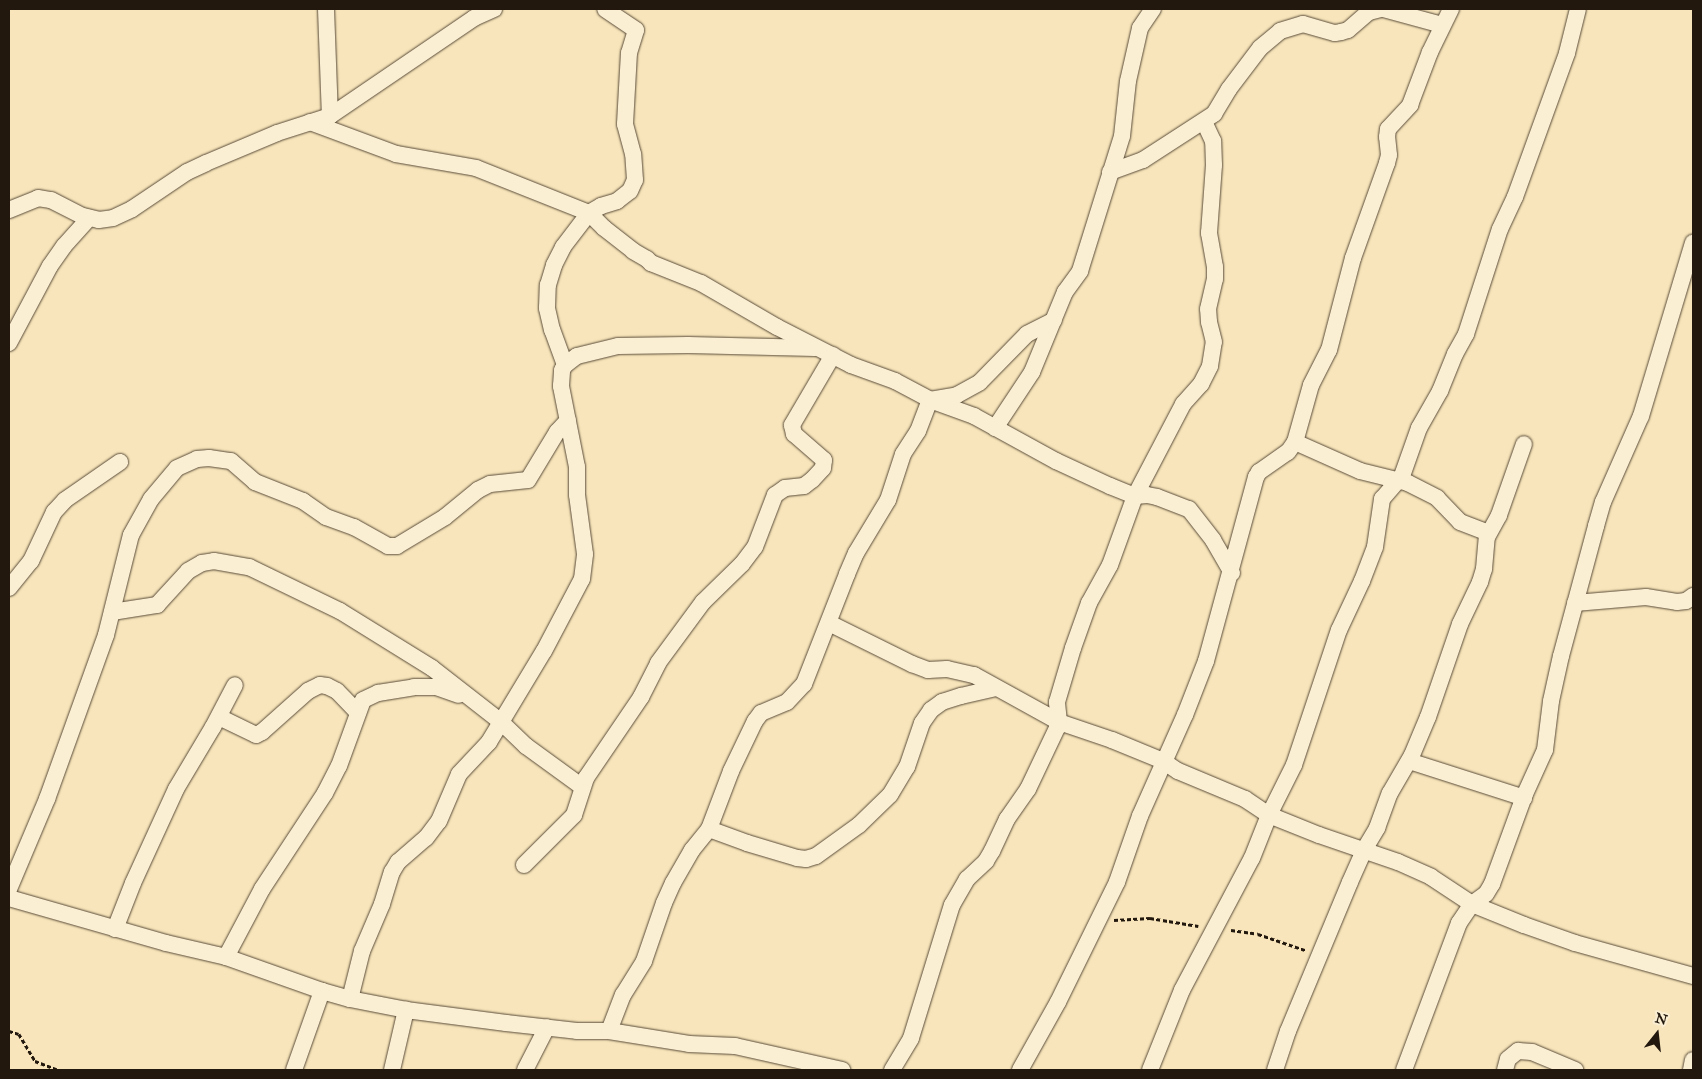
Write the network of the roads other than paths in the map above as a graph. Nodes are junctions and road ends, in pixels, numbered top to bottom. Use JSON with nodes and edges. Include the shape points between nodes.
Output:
{"nodes":[{"id":1,"x":326,"y":9,"type":"edge"},
{"id":2,"x":494,"y":9,"type":"edge"},
{"id":3,"x":605,"y":9,"type":"edge"},
{"id":4,"x":1153,"y":9,"type":"edge"},
{"id":5,"x":1382,"y":9,"type":"edge"},
{"id":6,"x":1451,"y":9,"type":"edge"},
{"id":7,"x":1578,"y":9,"type":"edge"},
{"id":8,"x":1442,"y":25,"type":"junction"},
{"id":9,"x":330,"y":116,"type":"junction"},
{"id":10,"x":310,"y":122,"type":"junction"},
{"id":11,"x":1204,"y":122,"type":"junction"},
{"id":12,"x":1110,"y":172,"type":"junction"},
{"id":13,"x":9,"y":210,"type":"edge"},
{"id":14,"x":589,"y":213,"type":"junction"},
{"id":15,"x":89,"y":218,"type":"junction"},
{"id":16,"x":1693,"y":243,"type":"edge"},
{"id":17,"x":1054,"y":320,"type":"junction"},
{"id":18,"x":9,"y":343,"type":"edge"},
{"id":19,"x":826,"y":352,"type":"junction"},
{"id":20,"x":565,"y":365,"type":"junction"},
{"id":21,"x":930,"y":400,"type":"junction"},
{"id":22,"x":568,"y":420,"type":"junction"},
{"id":23,"x":995,"y":428,"type":"junction"},
{"id":24,"x":1295,"y":442,"type":"junction"},
{"id":25,"x":1524,"y":444,"type":"dead end"},
{"id":26,"x":120,"y":462,"type":"dead end"},
{"id":27,"x":1399,"y":480,"type":"junction"},
{"id":28,"x":1135,"y":496,"type":"junction"},
{"id":29,"x":1488,"y":533,"type":"junction"},
{"id":30,"x":1232,"y":573,"type":"junction"},
{"id":31,"x":9,"y":588,"type":"edge"},
{"id":32,"x":1693,"y":596,"type":"edge"},
{"id":33,"x":1575,"y":602,"type":"junction"},
{"id":34,"x":112,"y":612,"type":"junction"},
{"id":35,"x":829,"y":623,"type":"junction"},
{"id":36,"x":234,"y":685,"type":"dead end"},
{"id":37,"x":996,"y":688,"type":"junction"},
{"id":38,"x":479,"y":705,"type":"junction"},
{"id":39,"x":358,"y":712,"type":"junction"},
{"id":40,"x":218,"y":718,"type":"junction"},
{"id":41,"x":501,"y":722,"type":"junction"},
{"id":42,"x":1059,"y":722,"type":"junction"},
{"id":43,"x":1163,"y":761,"type":"junction"},
{"id":44,"x":1409,"y":761,"type":"junction"},
{"id":45,"x":581,"y":786,"type":"junction"},
{"id":46,"x":1524,"y":798,"type":"junction"},
{"id":47,"x":1269,"y":815,"type":"junction"},
{"id":48,"x":710,"y":829,"type":"junction"},
{"id":49,"x":1364,"y":850,"type":"junction"},
{"id":50,"x":524,"y":865,"type":"dead end"},
{"id":51,"x":9,"y":889,"type":"edge"},
{"id":52,"x":9,"y":898,"type":"edge"},
{"id":53,"x":1472,"y":904,"type":"junction"},
{"id":54,"x":115,"y":929,"type":"junction"},
{"id":55,"x":226,"y":957,"type":"junction"},
{"id":56,"x":1693,"y":976,"type":"edge"},
{"id":57,"x":322,"y":991,"type":"junction"},
{"id":58,"x":350,"y":999,"type":"junction"},
{"id":59,"x":406,"y":1010,"type":"junction"},
{"id":60,"x":547,"y":1027,"type":"junction"},
{"id":61,"x":609,"y":1031,"type":"junction"},
{"id":62,"x":1693,"y":1060,"type":"edge"},
{"id":63,"x":294,"y":1070,"type":"edge"},
{"id":64,"x":392,"y":1070,"type":"edge"},
{"id":65,"x":525,"y":1070,"type":"edge"},
{"id":66,"x":842,"y":1070,"type":"edge"},
{"id":67,"x":892,"y":1070,"type":"edge"},
{"id":68,"x":1020,"y":1070,"type":"edge"},
{"id":69,"x":1150,"y":1070,"type":"edge"},
{"id":70,"x":1275,"y":1070,"type":"edge"},
{"id":71,"x":1404,"y":1070,"type":"edge"},
{"id":72,"x":1505,"y":1070,"type":"edge"},
{"id":73,"x":1575,"y":1070,"type":"edge"},
{"id":74,"x":1691,"y":1070,"type":"edge"}],
"edges":[{"from":1,"to":9,"type":"street"},
{"from":2,"to":9,"type":"street","via":[[474,18]]},
{"from":3,"to":14,"type":"street","via":[[636,30],[629,53],[625,124],[633,154],[635,180],[630,191],[618,201]]},
{"from":4,"to":12,"type":"street","via":[[1140,28],[1133,52],[1122,136]]},
{"from":5,"to":8,"type":"street"},
{"from":5,"to":11,"type":"street","via":[[1369,12],[1341,32],[1302,24],[1280,31],[1260,48],[1229,88],[1218,109]]},
{"from":6,"to":8,"type":"street"},
{"from":7,"to":27,"type":"street","via":[[1567,53],[1515,197],[1500,229],[1474,316],[1440,391],[1419,428]]},
{"from":8,"to":24,"type":"street","via":[[1410,106],[1388,129],[1387,163],[1353,258],[1329,350],[1311,385]]},
{"from":9,"to":10,"type":"street"},
{"from":10,"to":14,"type":"street","via":[[396,154],[476,168]]},
{"from":10,"to":15,"type":"street","via":[[187,172],[113,218]]},
{"from":11,"to":12,"type":"street","via":[[1143,160]]},
{"from":11,"to":28,"type":"street","via":[[1213,141],[1209,233],[1215,278],[1208,309],[1214,353],[1206,377],[1183,404]]},
{"from":12,"to":17,"type":"street","via":[[1080,271],[1069,285]]},
{"from":13,"to":15,"type":"street","via":[[38,198],[51,200]]},
{"from":14,"to":19,"type":"street","via":[[650,263],[701,283]]},
{"from":14,"to":20,"type":"street","via":[[563,247],[548,286],[547,308]]},
{"from":15,"to":18,"type":"street","via":[[50,266]]},
{"from":16,"to":33,"type":"street","via":[[1641,416],[1603,502]]},
{"from":17,"to":21,"type":"street","via":[[1027,334],[980,382],[957,395]]},
{"from":17,"to":23,"type":"street","via":[[1032,372]]},
{"from":19,"to":20,"type":"street","via":[[688,345],[618,346],[578,356]]},
{"from":19,"to":21,"type":"street","via":[[850,365],[895,381]]},
{"from":19,"to":45,"type":"street","via":[[792,425],[794,434],[824,460],[823,468],[804,486],[785,488],[775,495],[755,546],[684,627]]},
{"from":20,"to":22,"type":"street","via":[[561,386]]},
{"from":21,"to":23,"type":"street","via":[[974,416]]},
{"from":21,"to":35,"type":"street","via":[[918,431],[903,454],[888,500],[856,553]]},
{"from":22,"to":34,"type":"street","via":[[528,480],[490,484],[478,490],[445,516],[397,546],[388,546],[354,527],[326,517],[303,501],[255,482],[231,461],[209,458],[185,462],[151,498],[131,535]]},
{"from":22,"to":41,"type":"street","via":[[577,466],[577,495],[586,554],[584,571],[548,642]]},
{"from":23,"to":28,"type":"street","via":[[1091,478]]},
{"from":24,"to":27,"type":"street","via":[[1360,471]]},
{"from":24,"to":30,"type":"street","via":[[1288,452],[1256,477]]},
{"from":25,"to":29,"type":"street","via":[[1499,514]]},
{"from":26,"to":31,"type":"street","via":[[65,500],[54,512],[31,561]]},
{"from":27,"to":29,"type":"street","via":[[1437,498],[1460,522]]},
{"from":27,"to":47,"type":"street","via":[[1382,499],[1375,547],[1339,630],[1294,765]]},
{"from":28,"to":30,"type":"street","via":[[1148,494],[1189,509],[1213,540]]},
{"from":28,"to":42,"type":"street","via":[[1110,565],[1089,603],[1073,648],[1057,702]]},
{"from":29,"to":44,"type":"street","via":[[1480,582],[1460,624]]},
{"from":30,"to":43,"type":"street","via":[[1206,662],[1186,715]]},
{"from":32,"to":33,"type":"street","via":[[1686,602],[1646,597]]},
{"from":33,"to":46,"type":"street","via":[[1555,681],[1545,750]]},
{"from":34,"to":38,"type":"street","via":[[157,604],[188,570],[202,563],[214,561],[248,566],[363,624],[432,668]]},
{"from":34,"to":51,"type":"street","via":[[47,799]]},
{"from":35,"to":37,"type":"street","via":[[912,664],[928,670],[958,670]]},
{"from":35,"to":48,"type":"street","via":[[804,684],[787,702],[761,713],[755,721]]},
{"from":36,"to":40,"type":"street"},
{"from":37,"to":42,"type":"street"},
{"from":37,"to":48,"type":"street","via":[[942,702],[931,710],[922,723],[912,757],[890,795],[859,825],[816,856],[796,858]]},
{"from":38,"to":39,"type":"street","via":[[436,687],[414,687],[370,695],[363,700]]},
{"from":38,"to":41,"type":"street"},
{"from":39,"to":40,"type":"street","via":[[337,691],[320,686],[308,691],[256,735]]},
{"from":39,"to":55,"type":"street","via":[[339,766],[325,793],[262,889]]},
{"from":40,"to":54,"type":"street","via":[[176,789]]},
{"from":41,"to":45,"type":"street","via":[[526,746]]},
{"from":41,"to":58,"type":"street","via":[[480,755],[459,774],[439,822],[392,872],[362,951]]},
{"from":42,"to":43,"type":"street"},
{"from":42,"to":67,"type":"street","via":[[1028,789],[1007,819],[992,851],[967,880],[952,905],[910,1038]]},
{"from":43,"to":47,"type":"street","via":[[1178,771],[1244,799]]},
{"from":43,"to":68,"type":"street","via":[[1116,882],[1058,1002]]},
{"from":44,"to":46,"type":"street"},
{"from":44,"to":49,"type":"street","via":[[1390,792],[1377,828]]},
{"from":45,"to":50,"type":"street","via":[[574,815]]},
{"from":46,"to":53,"type":"street","via":[[1492,884],[1486,894]]},
{"from":47,"to":49,"type":"street"},
{"from":47,"to":69,"type":"street","via":[[1252,858],[1182,990]]},
{"from":48,"to":61,"type":"street","via":[[692,850],[673,883],[644,961],[623,995]]},
{"from":49,"to":53,"type":"street","via":[[1431,877]]},
{"from":49,"to":70,"type":"street","via":[[1288,1031]]},
{"from":52,"to":54,"type":"street"},
{"from":53,"to":56,"type":"street","via":[[1537,930]]},
{"from":53,"to":71,"type":"street","via":[[1459,923]]},
{"from":54,"to":55,"type":"street"},
{"from":55,"to":57,"type":"street"},
{"from":57,"to":58,"type":"street"},
{"from":57,"to":63,"type":"street"},
{"from":58,"to":59,"type":"street"},
{"from":59,"to":60,"type":"street"},
{"from":59,"to":64,"type":"street"},
{"from":60,"to":61,"type":"street"},
{"from":60,"to":65,"type":"street"},
{"from":61,"to":66,"type":"street","via":[[689,1044],[734,1046]]},
{"from":62,"to":74,"type":"street"},
{"from":72,"to":73,"type":"street","via":[[1508,1058],[1518,1052],[1532,1052]]}]}
